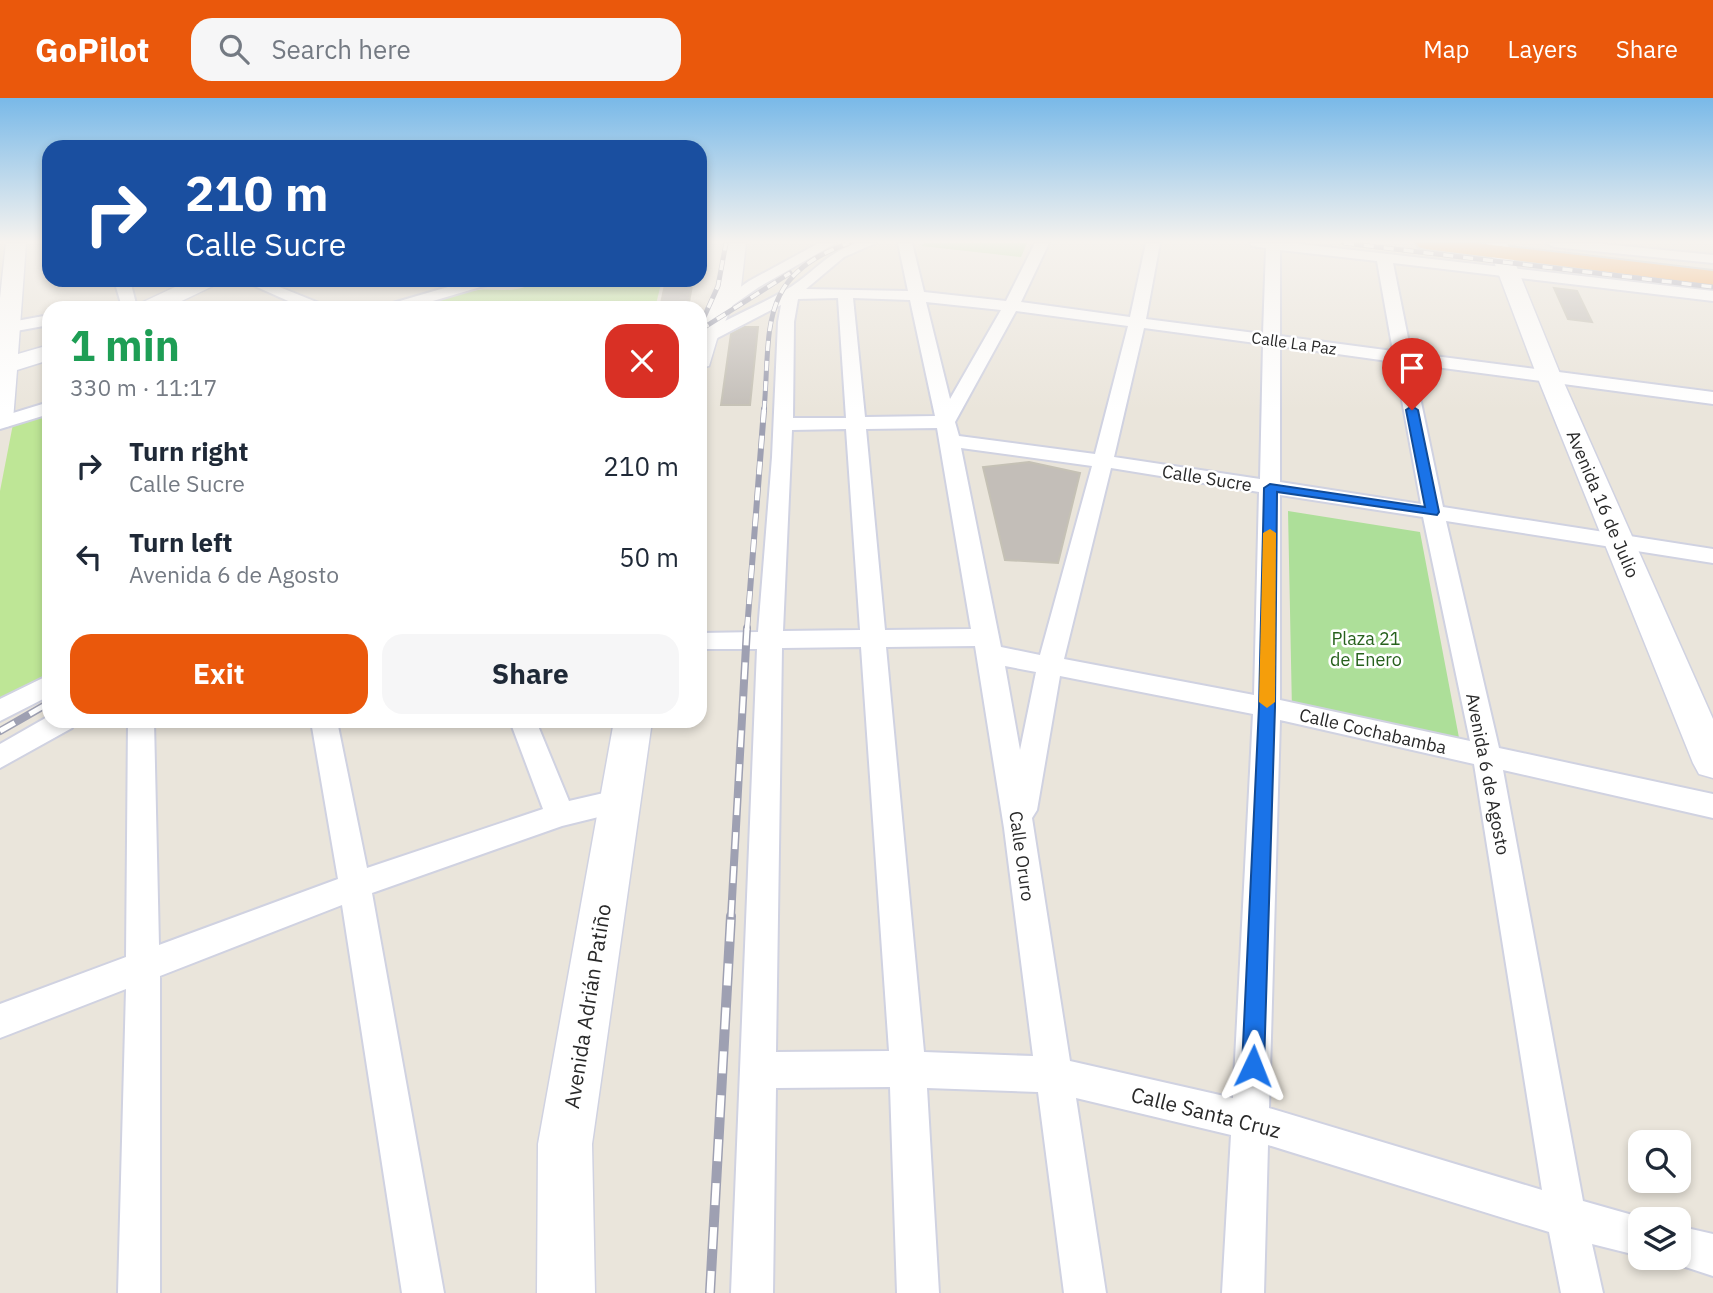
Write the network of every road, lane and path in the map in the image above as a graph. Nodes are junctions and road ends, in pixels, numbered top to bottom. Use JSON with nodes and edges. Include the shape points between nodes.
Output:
{"nodes":[{"id":1,"x":9,"y":299,"type":"edge"},
{"id":2,"x":724,"y":299,"type":"edge"},
{"id":3,"x":732,"y":299,"type":"edge"},
{"id":4,"x":781,"y":299,"type":"edge"},
{"id":5,"x":790,"y":299,"type":"edge"},
{"id":6,"x":845,"y":299,"type":"edge"},
{"id":7,"x":920,"y":299,"type":"edge"},
{"id":8,"x":944,"y":299,"type":"edge"},
{"id":9,"x":1015,"y":299,"type":"edge"},
{"id":10,"x":1142,"y":299,"type":"edge"},
{"id":11,"x":1270,"y":299,"type":"edge"},
{"id":12,"x":1391,"y":299,"type":"edge"},
{"id":13,"x":1516,"y":299,"type":"edge"},
{"id":14,"x":1011,"y":306,"type":"junction"},
{"id":15,"x":720,"y":307,"type":"junction"},
{"id":16,"x":42,"y":321,"type":"edge"},
{"id":17,"x":1137,"y":322,"type":"junction"},
{"id":18,"x":5,"y":328,"type":"edge"},
{"id":19,"x":707,"y":337,"type":"edge"},
{"id":20,"x":1272,"y":340,"type":"junction"},
{"id":21,"x":707,"y":344,"type":"edge"},
{"id":22,"x":42,"y":356,"type":"edge"},
{"id":23,"x":1402,"y":359,"type":"junction"},
{"id":24,"x":7,"y":365,"type":"junction"},
{"id":25,"x":1549,"y":376,"type":"junction"},
{"id":26,"x":1713,"y":398,"type":"edge"},
{"id":27,"x":42,"y":410,"type":"edge"},
{"id":28,"x":0,"y":421,"type":"edge"},
{"id":29,"x":856,"y":423,"type":"junction"},
{"id":30,"x":782,"y":424,"type":"junction"},
{"id":31,"x":948,"y":431,"type":"junction"},
{"id":32,"x":1103,"y":461,"type":"junction"},
{"id":33,"x":1270,"y":488,"type":"junction"},
{"id":34,"x":1433,"y":512,"type":"junction"},
{"id":35,"x":1618,"y":541,"type":"junction"},
{"id":36,"x":1713,"y":556,"type":"edge"},
{"id":37,"x":872,"y":639,"type":"junction"},
{"id":38,"x":770,"y":640,"type":"junction"},
{"id":39,"x":707,"y":641,"type":"edge"},
{"id":40,"x":987,"y":646,"type":"junction"},
{"id":41,"x":1050,"y":664,"type":"junction"},
{"id":42,"x":42,"y":688,"type":"edge"},
{"id":43,"x":1267,"y":707,"type":"junction"},
{"id":44,"x":0,"y":710,"type":"edge"},
{"id":45,"x":50,"y":728,"type":"edge"},
{"id":46,"x":141,"y":728,"type":"edge"},
{"id":47,"x":325,"y":728,"type":"edge"},
{"id":48,"x":526,"y":728,"type":"edge"},
{"id":49,"x":632,"y":728,"type":"edge"},
{"id":50,"x":0,"y":757,"type":"edge"},
{"id":51,"x":1487,"y":757,"type":"junction"},
{"id":52,"x":1713,"y":764,"type":"edge"},
{"id":53,"x":621,"y":801,"type":"junction"},
{"id":54,"x":1713,"y":806,"type":"edge"},
{"id":55,"x":560,"y":816,"type":"junction"},
{"id":56,"x":1018,"y":828,"type":"junction"},
{"id":57,"x":355,"y":887,"type":"junction"},
{"id":58,"x":143,"y":967,"type":"junction"},
{"id":59,"x":0,"y":1021,"type":"edge"},
{"id":60,"x":908,"y":1069,"type":"junction"},
{"id":61,"x":758,"y":1070,"type":"junction"},
{"id":62,"x":1054,"y":1074,"type":"junction"},
{"id":63,"x":1251,"y":1121,"type":"junction"},
{"id":64,"x":1566,"y":1217,"type":"junction"},
{"id":65,"x":1628,"y":1233,"type":"edge"},
{"id":66,"x":1691,"y":1249,"type":"edge"},
{"id":67,"x":1713,"y":1255,"type":"edge"},
{"id":68,"x":139,"y":1293,"type":"edge"},
{"id":69,"x":423,"y":1293,"type":"edge"},
{"id":70,"x":566,"y":1293,"type":"edge"},
{"id":71,"x":752,"y":1293,"type":"edge"},
{"id":72,"x":918,"y":1293,"type":"edge"},
{"id":73,"x":1086,"y":1293,"type":"edge"},
{"id":74,"x":1243,"y":1293,"type":"edge"},
{"id":75,"x":1582,"y":1293,"type":"edge"}],
"edges":[{"from":1,"to":18,"type":"street"},
{"from":2,"to":15,"type":"street"},
{"from":3,"to":15,"type":"street"},
{"from":4,"to":21,"type":"street","via":[[730,323]]},
{"from":5,"to":30,"type":"street"},
{"from":6,"to":29,"type":"street"},
{"from":7,"to":31,"type":"street"},
{"from":8,"to":14,"type":"street","name":"Calle La Paz"},
{"from":9,"to":14,"type":"street"},
{"from":10,"to":17,"type":"street"},
{"from":11,"to":20,"type":"street"},
{"from":12,"to":23,"type":"street","name":"Avenida 6 de Agosto"},
{"from":13,"to":25,"type":"street","name":"Avenida 16 de Julio"},
{"from":14,"to":17,"type":"street","name":"Calle La Paz"},
{"from":14,"to":31,"type":"street"},
{"from":15,"to":19,"type":"street"},
{"from":16,"to":18,"type":"street"},
{"from":17,"to":20,"type":"street","name":"Calle La Paz"},
{"from":17,"to":32,"type":"street"},
{"from":18,"to":24,"type":"street"},
{"from":20,"to":23,"type":"street","name":"Calle La Paz"},
{"from":20,"to":33,"type":"street"},
{"from":22,"to":24,"type":"street"},
{"from":23,"to":25,"type":"street","name":"Calle La Paz"},
{"from":23,"to":34,"type":"street","name":"Avenida 6 de Agosto"},
{"from":24,"to":28,"type":"street"},
{"from":25,"to":26,"type":"street","name":"Calle La Paz"},
{"from":25,"to":35,"type":"street","name":"Avenida 16 de Julio"},
{"from":27,"to":28,"type":"street"},
{"from":29,"to":30,"type":"street","name":"Calle Sucre"},
{"from":29,"to":31,"type":"street","name":"Calle Sucre"},
{"from":29,"to":37,"type":"street"},
{"from":30,"to":38,"type":"street"},
{"from":31,"to":32,"type":"street","name":"Calle Sucre"},
{"from":31,"to":40,"type":"street","name":"Calle Oruro"},
{"from":32,"to":33,"type":"street","name":"Calle Sucre"},
{"from":32,"to":41,"type":"street"},
{"from":33,"to":34,"type":"street","name":"Calle Sucre"},
{"from":33,"to":43,"type":"street"},
{"from":34,"to":35,"type":"street","name":"Calle Sucre"},
{"from":34,"to":51,"type":"street","name":"Avenida 6 de Agosto"},
{"from":35,"to":36,"type":"street","name":"Calle Sucre"},
{"from":35,"to":52,"type":"street","name":"Avenida 16 de Julio"},
{"from":37,"to":38,"type":"street","name":"Calle Cochabamba"},
{"from":37,"to":40,"type":"street","name":"Calle Cochabamba"},
{"from":37,"to":60,"type":"street"},
{"from":38,"to":39,"type":"street","name":"Calle Cochabamba"},
{"from":38,"to":61,"type":"street"},
{"from":40,"to":41,"type":"street","name":"Calle Cochabamba"},
{"from":40,"to":56,"type":"street","name":"Calle Oruro"},
{"from":41,"to":43,"type":"street","name":"Calle Cochabamba"},
{"from":41,"to":56,"type":"street"},
{"from":42,"to":44,"type":"street"},
{"from":43,"to":51,"type":"street","name":"Calle Cochabamba"},
{"from":43,"to":63,"type":"street"},
{"from":45,"to":50,"type":"street"},
{"from":46,"to":58,"type":"street"},
{"from":47,"to":57,"type":"street"},
{"from":48,"to":55,"type":"street"},
{"from":49,"to":53,"type":"street","name":"Avenida Adrián Patiño"},
{"from":51,"to":54,"type":"street","name":"Calle Cochabamba"},
{"from":51,"to":64,"type":"street","name":"Avenida 6 de Agosto"},
{"from":53,"to":55,"type":"street"},
{"from":53,"to":70,"type":"street","name":"Avenida Adrián Patiño","via":[[565,1144]]},
{"from":55,"to":57,"type":"street"},
{"from":56,"to":62,"type":"street","name":"Calle Oruro"},
{"from":57,"to":58,"type":"street"},
{"from":57,"to":69,"type":"street"},
{"from":58,"to":59,"type":"street"},
{"from":58,"to":68,"type":"street"},
{"from":60,"to":61,"type":"street","name":"Calle Santa Cruz"},
{"from":60,"to":62,"type":"street","name":"Calle Santa Cruz"},
{"from":60,"to":72,"type":"street"},
{"from":61,"to":71,"type":"street"},
{"from":62,"to":63,"type":"street","name":"Calle Santa Cruz"},
{"from":62,"to":73,"type":"street","name":"Calle Oruro"},
{"from":63,"to":64,"type":"street","name":"Calle Santa Cruz"},
{"from":63,"to":74,"type":"street"},
{"from":64,"to":65,"type":"street","name":"Calle Santa Cruz"},
{"from":64,"to":75,"type":"street","name":"Avenida 6 de Agosto"},
{"from":66,"to":67,"type":"street"}]}
